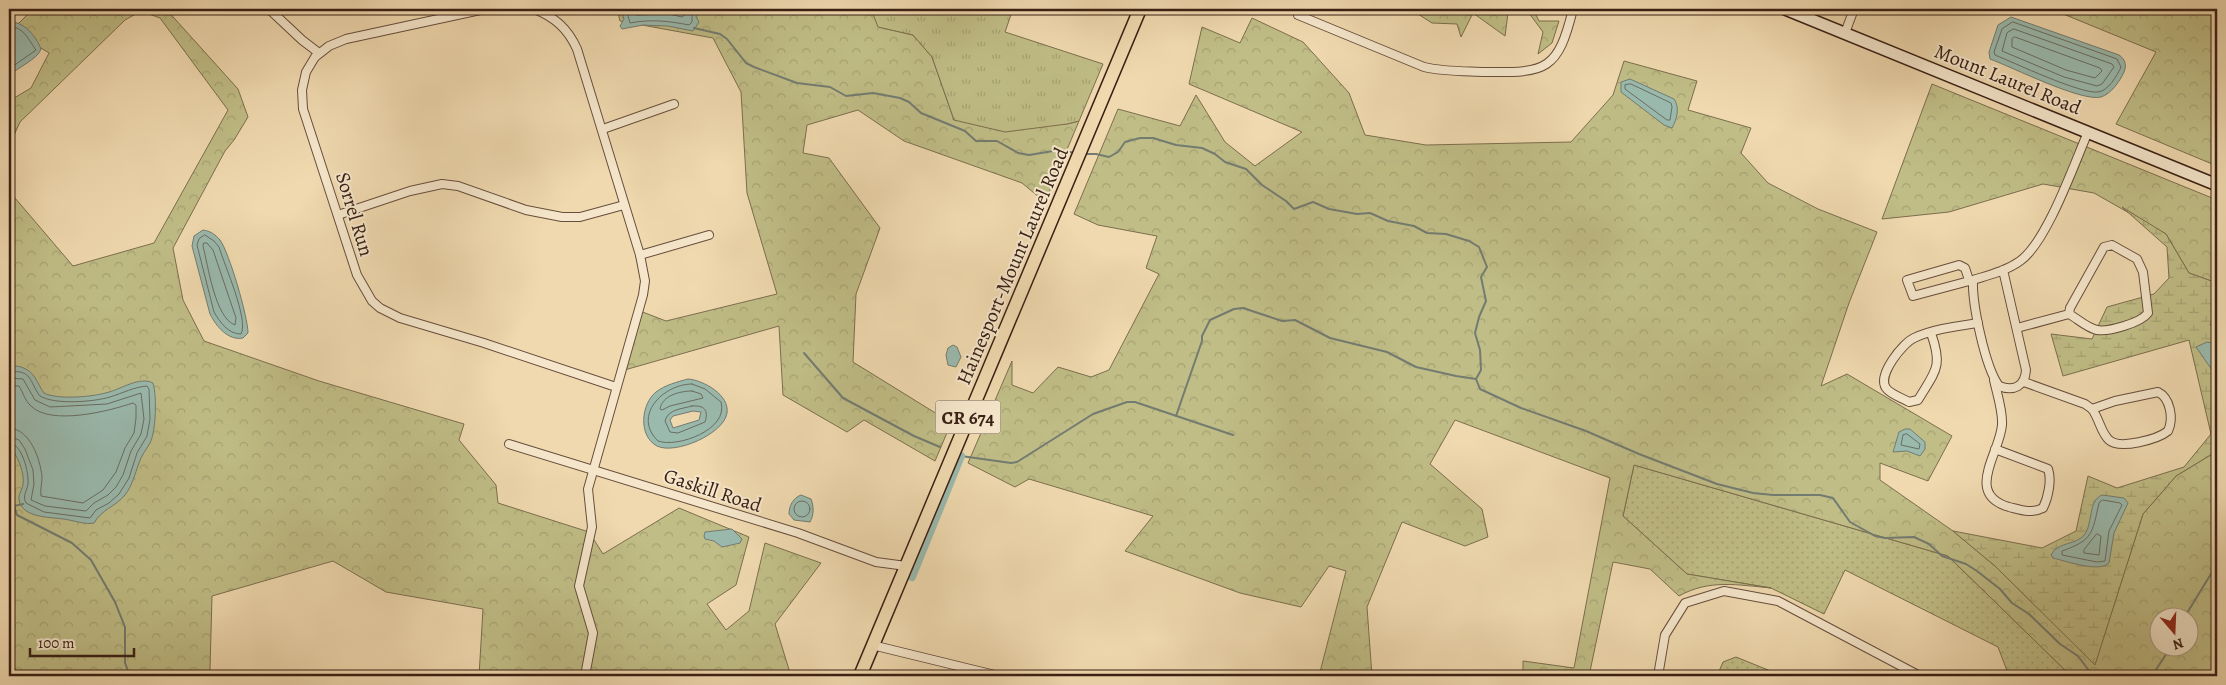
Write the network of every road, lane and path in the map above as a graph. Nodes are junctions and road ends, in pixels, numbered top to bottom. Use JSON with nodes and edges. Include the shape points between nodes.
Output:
{"nodes":[{"id":1,"x":269,"y":9,"type":"edge"},
{"id":2,"x":485,"y":9,"type":"edge"},
{"id":3,"x":534,"y":9,"type":"edge"},
{"id":4,"x":1140,"y":9,"type":"edge"},
{"id":5,"x":1573,"y":9,"type":"edge"},
{"id":6,"x":1785,"y":9,"type":"edge"},
{"id":7,"x":1854,"y":9,"type":"edge"},
{"id":8,"x":1298,"y":15,"type":"dead end"},
{"id":9,"x":1845,"y":33,"type":"junction"},
{"id":10,"x":318,"y":53,"type":"junction"},
{"id":11,"x":674,"y":104,"type":"dead end"},
{"id":12,"x":603,"y":129,"type":"junction"},
{"id":13,"x":2088,"y":132,"type":"junction"},
{"id":14,"x":2217,"y":185,"type":"edge"},
{"id":15,"x":624,"y":205,"type":"junction"},
{"id":16,"x":338,"y":215,"type":"junction"},
{"id":17,"x":709,"y":234,"type":"dead end"},
{"id":18,"x":640,"y":256,"type":"junction"},
{"id":19,"x":2003,"y":270,"type":"junction"},
{"id":20,"x":1971,"y":280,"type":"junction"},
{"id":21,"x":2069,"y":314,"type":"junction"},
{"id":22,"x":1978,"y":323,"type":"junction"},
{"id":23,"x":2017,"y":328,"type":"junction"},
{"id":24,"x":1931,"y":333,"type":"junction"},
{"id":25,"x":1993,"y":378,"type":"junction"},
{"id":26,"x":2024,"y":382,"type":"junction"},
{"id":27,"x":616,"y":388,"type":"junction"},
{"id":28,"x":2092,"y":410,"type":"junction"},
{"id":29,"x":509,"y":444,"type":"dead end"},
{"id":30,"x":1995,"y":449,"type":"junction"},
{"id":31,"x":592,"y":469,"type":"junction"},
{"id":32,"x":906,"y":566,"type":"junction"},
{"id":33,"x":872,"y":645,"type":"junction"},
{"id":34,"x":585,"y":676,"type":"edge"},
{"id":35,"x":860,"y":676,"type":"edge"},
{"id":36,"x":999,"y":676,"type":"edge"},
{"id":37,"x":1658,"y":676,"type":"edge"},
{"id":38,"x":1920,"y":676,"type":"edge"}],
"edges":[{"from":1,"to":10,"type":"street"},
{"from":2,"to":10,"type":"street","via":[[346,40]]},
{"from":3,"to":12,"type":"street","via":[[556,20],[574,41]]},
{"from":4,"to":32,"type":"main road","name":"Hainesport-Mount Laurel Road","number":"CR 674"},
{"from":5,"to":8,"type":"street","via":[[1567,35],[1558,52],[1539,69],[1520,72],[1446,71],[1424,67]]},
{"from":6,"to":9,"type":"main road","name":"Mount Laurel Road"},
{"from":7,"to":9,"type":"street"},
{"from":9,"to":13,"type":"main road","name":"Mount Laurel Road"},
{"from":10,"to":16,"type":"street","name":"Sorrel Run","via":[[306,72],[302,100]]},
{"from":11,"to":12,"type":"street"},
{"from":12,"to":15,"type":"street"},
{"from":13,"to":14,"type":"main road","name":"Mount Laurel Road"},
{"from":13,"to":19,"type":"street","via":[[2058,204],[2035,246],[2021,261]]},
{"from":15,"to":16,"type":"street","via":[[580,217],[562,217],[526,210],[458,186],[442,184]]},
{"from":15,"to":18,"type":"street"},
{"from":16,"to":27,"type":"street","name":"Sorrel Run","via":[[361,284],[380,308],[400,318],[508,350]]},
{"from":17,"to":18,"type":"street"},
{"from":18,"to":27,"type":"street","via":[[644,289]]},
{"from":19,"to":20,"type":"street"},
{"from":19,"to":23,"type":"street"},
{"from":20,"to":20,"type":"street","via":[[1913,296],[1907,280],[1959,265],[1965,268]]},
{"from":20,"to":22,"type":"street"},
{"from":21,"to":21,"type":"street","via":[[2104,247],[2112,245],[2137,259],[2143,272],[2148,313],[2144,318],[2101,330],[2089,327]]},
{"from":21,"to":23,"type":"street"},
{"from":22,"to":24,"type":"street"},
{"from":22,"to":25,"type":"street"},
{"from":23,"to":26,"type":"street","via":[[2025,363]]},
{"from":24,"to":24,"type":"street","via":[[1914,338],[1902,347],[1884,378],[1886,390],[1908,402],[1918,400],[1938,366],[1938,352]]},
{"from":25,"to":26,"type":"street","via":[[2005,388],[2018,387]]},
{"from":25,"to":30,"type":"street","via":[[2002,419]]},
{"from":26,"to":28,"type":"street","via":[[2077,401]]},
{"from":27,"to":31,"type":"street"},
{"from":28,"to":28,"type":"street","via":[[2114,443],[2128,444],[2157,437],[2168,431],[2171,425],[2166,399],[2158,392]]},
{"from":29,"to":31,"type":"street","name":"Gaskill Road"},
{"from":30,"to":30,"type":"street","via":[[1986,480],[1992,498],[2008,507],[2032,512],[2043,508],[2050,475],[2048,470]]},
{"from":31,"to":32,"type":"street","name":"Gaskill Road","via":[[798,533],[876,562]]},
{"from":31,"to":34,"type":"street","via":[[588,501],[592,527],[579,586],[593,633]]},
{"from":32,"to":33,"type":"main road","name":"Hainesport-Mount Laurel Road","number":"CR 674"},
{"from":33,"to":35,"type":"main road","name":"Hainesport-Mount Laurel Road","number":"CR 674"},
{"from":33,"to":36,"type":"street"},
{"from":37,"to":38,"type":"street","via":[[1665,635],[1685,602],[1724,591],[1778,601]]}]}
